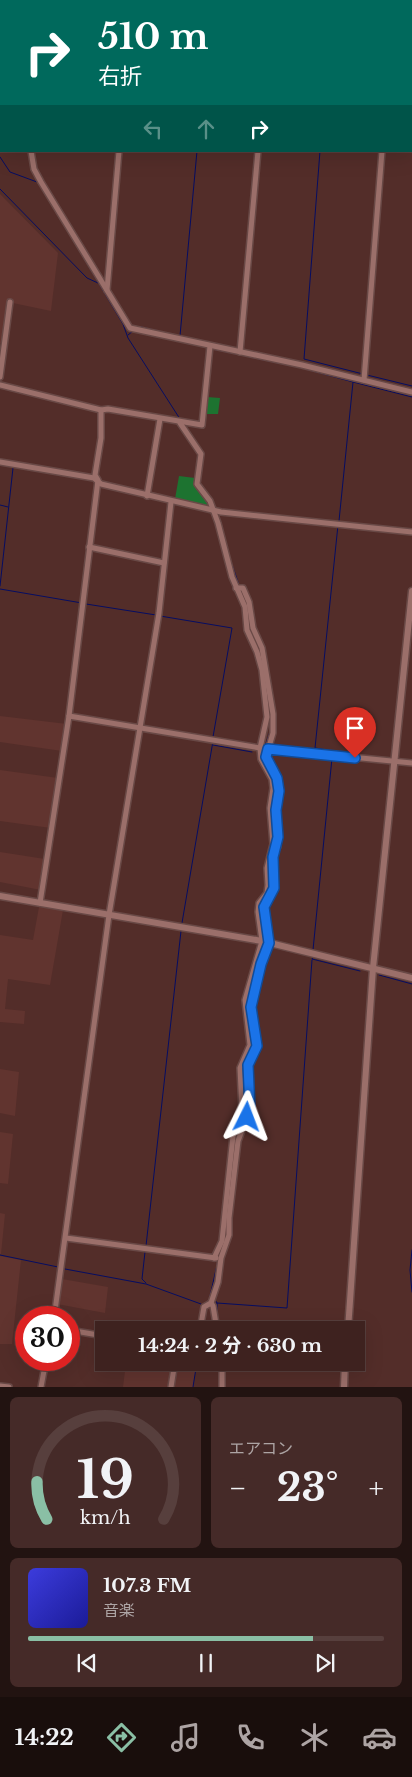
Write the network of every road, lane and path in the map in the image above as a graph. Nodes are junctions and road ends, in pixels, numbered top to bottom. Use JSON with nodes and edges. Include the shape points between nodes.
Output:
{"nodes":[{"id":1,"x":31,"y":152,"type":"edge"},
{"id":2,"x":119,"y":152,"type":"edge"},
{"id":3,"x":258,"y":152,"type":"edge"},
{"id":4,"x":382,"y":152,"type":"edge"},
{"id":5,"x":107,"y":290,"type":"junction"},
{"id":6,"x":10,"y":302,"type":"dead end"},
{"id":7,"x":210,"y":346,"type":"junction"},
{"id":8,"x":240,"y":352,"type":"junction"},
{"id":9,"x":0,"y":377,"type":"edge"},
{"id":10,"x":364,"y":380,"type":"junction"},
{"id":11,"x":0,"y":385,"type":"edge"},
{"id":12,"x":412,"y":392,"type":"edge"},
{"id":13,"x":101,"y":410,"type":"junction"},
{"id":14,"x":160,"y":419,"type":"junction"},
{"id":15,"x":183,"y":423,"type":"junction"},
{"id":16,"x":0,"y":462,"type":"edge"},
{"id":17,"x":98,"y":480,"type":"junction"},
{"id":18,"x":147,"y":496,"type":"junction"},
{"id":19,"x":171,"y":502,"type":"junction"},
{"id":20,"x":212,"y":510,"type":"junction"},
{"id":21,"x":412,"y":532,"type":"edge"},
{"id":22,"x":89,"y":547,"type":"junction"},
{"id":23,"x":164,"y":563,"type":"junction"},
{"id":24,"x":236,"y":588,"type":"junction"},
{"id":25,"x":412,"y":591,"type":"edge"},
{"id":26,"x":69,"y":716,"type":"junction"},
{"id":27,"x":140,"y":728,"type":"junction"},
{"id":28,"x":260,"y":748,"type":"junction"},
{"id":29,"x":268,"y":749,"type":"junction"},
{"id":30,"x":394,"y":761,"type":"junction"},
{"id":31,"x":412,"y":763,"type":"edge"},
{"id":32,"x":0,"y":896,"type":"edge"},
{"id":33,"x":40,"y":904,"type":"junction"},
{"id":34,"x":109,"y":915,"type":"junction"},
{"id":35,"x":265,"y":942,"type":"junction"},
{"id":36,"x":373,"y":968,"type":"junction"},
{"id":37,"x":412,"y":978,"type":"edge"},
{"id":38,"x":66,"y":1238,"type":"junction"},
{"id":39,"x":214,"y":1258,"type":"junction"},
{"id":40,"x":221,"y":1258,"type":"junction"},
{"id":41,"x":212,"y":1299,"type":"junction"},
{"id":42,"x":56,"y":1306,"type":"edge"},
{"id":43,"x":202,"y":1321,"type":"edge"},
{"id":44,"x":216,"y":1321,"type":"edge"},
{"id":45,"x":349,"y":1321,"type":"edge"},
{"id":46,"x":80,"y":1332,"type":"edge"},
{"id":47,"x":95,"y":1334,"type":"edge"},
{"id":48,"x":44,"y":1371,"type":"edge"},
{"id":49,"x":174,"y":1371,"type":"edge"},
{"id":50,"x":222,"y":1371,"type":"edge"},
{"id":51,"x":345,"y":1371,"type":"edge"},
{"id":52,"x":0,"y":1386,"type":"edge"},
{"id":53,"x":9,"y":1387,"type":"edge"},
{"id":54,"x":41,"y":1387,"type":"edge"},
{"id":55,"x":171,"y":1387,"type":"edge"},
{"id":56,"x":222,"y":1387,"type":"edge"},
{"id":57,"x":344,"y":1387,"type":"edge"}],
"edges":[{"from":1,"to":5,"type":"street","via":[[34,169],[41,182]]},
{"from":2,"to":5,"type":"street"},
{"from":3,"to":8,"type":"street"},
{"from":4,"to":10,"type":"street"},
{"from":5,"to":7,"type":"street","via":[[130,328]]},
{"from":6,"to":9,"type":"street"},
{"from":7,"to":8,"type":"street"},
{"from":7,"to":15,"type":"street","via":[[202,425]]},
{"from":8,"to":10,"type":"street"},
{"from":10,"to":12,"type":"street"},
{"from":11,"to":13,"type":"street"},
{"from":13,"to":14,"type":"street"},
{"from":13,"to":17,"type":"street","via":[[95,476]]},
{"from":14,"to":15,"type":"street"},
{"from":14,"to":18,"type":"street"},
{"from":15,"to":20,"type":"street","via":[[201,454],[197,484],[210,501]]},
{"from":16,"to":17,"type":"street"},
{"from":17,"to":18,"type":"street","via":[[101,484]]},
{"from":17,"to":22,"type":"street"},
{"from":18,"to":19,"type":"street"},
{"from":19,"to":20,"type":"street"},
{"from":19,"to":23,"type":"street"},
{"from":20,"to":21,"type":"street"},
{"from":20,"to":24,"type":"street"},
{"from":22,"to":23,"type":"street"},
{"from":22,"to":26,"type":"street"},
{"from":23,"to":27,"type":"street"},
{"from":24,"to":28,"type":"street","via":[[262,670],[267,717]]},
{"from":24,"to":29,"type":"street","via":[[243,588],[249,602],[253,628],[267,669],[274,724]]},
{"from":25,"to":30,"type":"street"},
{"from":26,"to":27,"type":"street"},
{"from":26,"to":33,"type":"street"},
{"from":27,"to":28,"type":"street"},
{"from":27,"to":34,"type":"street"},
{"from":28,"to":29,"type":"street"},
{"from":28,"to":35,"type":"street","via":[[273,788],[270,808],[273,844],[267,868],[267,892],[259,903],[258,912]]},
{"from":29,"to":30,"type":"street"},
{"from":29,"to":35,"type":"street","via":[[266,757],[277,778],[279,791],[276,810],[278,846],[273,857],[274,888],[264,907]]},
{"from":30,"to":31,"type":"street"},
{"from":30,"to":36,"type":"street"},
{"from":32,"to":33,"type":"street"},
{"from":33,"to":34,"type":"street"},
{"from":34,"to":35,"type":"street"},
{"from":34,"to":38,"type":"street"},
{"from":35,"to":36,"type":"street"},
{"from":35,"to":39,"type":"street","via":[[245,1000],[250,1045],[240,1068],[242,1110],[233,1136],[222,1241]]},
{"from":35,"to":40,"type":"street","via":[[251,1007],[257,1046],[248,1065],[250,1109],[238,1141],[229,1235]]},
{"from":36,"to":37,"type":"street"},
{"from":36,"to":45,"type":"street"},
{"from":38,"to":39,"type":"street"},
{"from":38,"to":42,"type":"street"},
{"from":39,"to":40,"type":"street"},
{"from":40,"to":41,"type":"street"},
{"from":41,"to":43,"type":"street","via":[[204,1307]]},
{"from":41,"to":44,"type":"street"},
{"from":46,"to":47,"type":"street"},
{"from":48,"to":54,"type":"street"},
{"from":49,"to":55,"type":"street"},
{"from":50,"to":56,"type":"street"},
{"from":51,"to":57,"type":"street"},
{"from":52,"to":53,"type":"street"}]}
